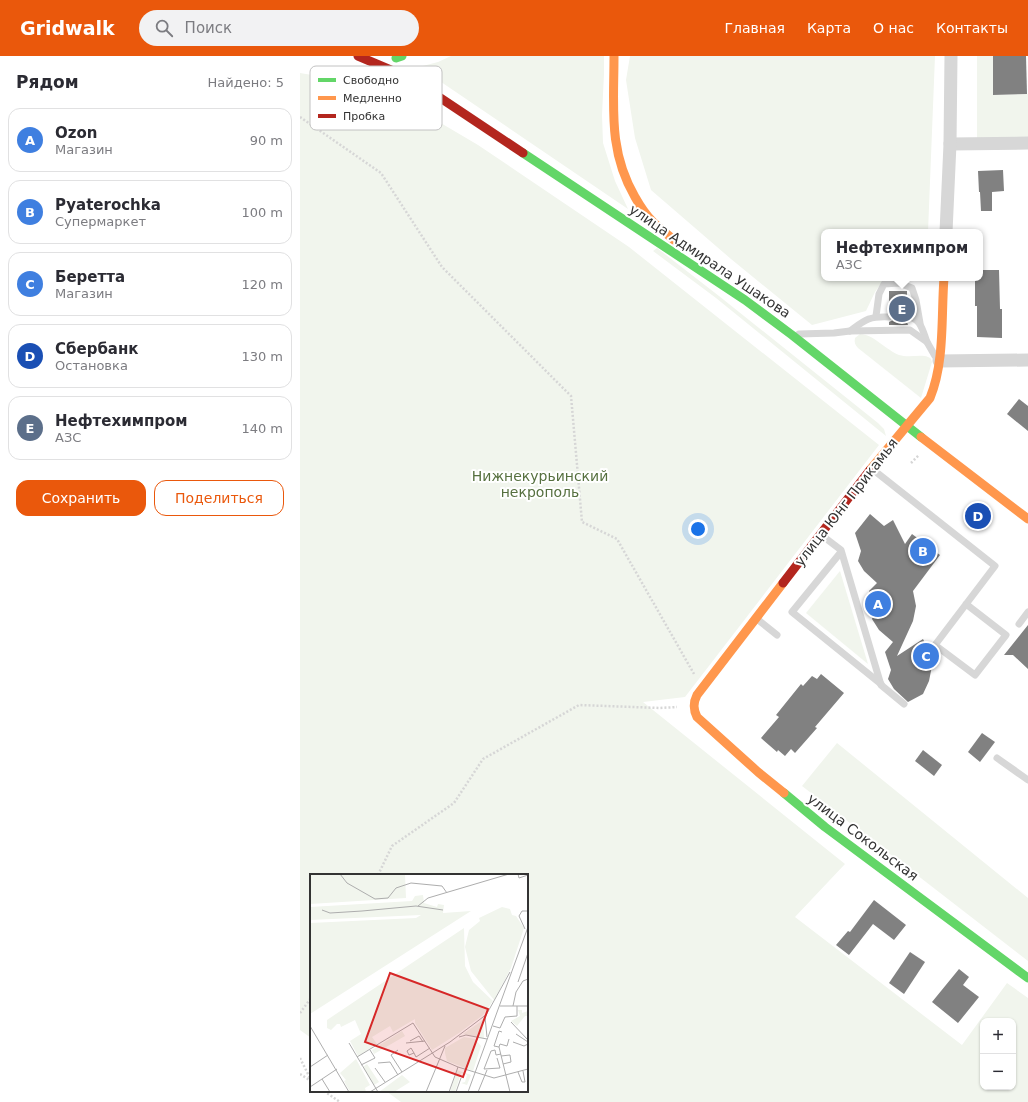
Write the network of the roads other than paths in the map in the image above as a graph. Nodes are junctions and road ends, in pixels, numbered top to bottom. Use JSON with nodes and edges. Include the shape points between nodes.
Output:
{"nodes":[{"id":1,"x":358,"y":56,"type":"edge"},
{"id":2,"x":367,"y":56,"type":"edge"},
{"id":3,"x":614,"y":56,"type":"edge"},
{"id":4,"x":952,"y":56,"type":"edge"},
{"id":5,"x":394,"y":57,"type":"edge"},
{"id":6,"x":381,"y":66,"type":"edge"},
{"id":7,"x":442,"y":99,"type":"edge"},
{"id":8,"x":950,"y":144,"type":"junction"},
{"id":9,"x":1028,"y":144,"type":"edge"},
{"id":10,"x":946,"y":229,"type":"edge"},
{"id":11,"x":944,"y":281,"type":"edge"},
{"id":12,"x":745,"y":300,"type":"junction"},
{"id":13,"x":876,"y":316,"type":"junction"},
{"id":14,"x":889,"y":317,"type":"dead end"},
{"id":15,"x":907,"y":317,"type":"dead end"},
{"id":16,"x":920,"y":323,"type":"junction"},
{"id":17,"x":850,"y":331,"type":"junction"},
{"id":18,"x":792,"y":334,"type":"junction"},
{"id":19,"x":927,"y":342,"type":"junction"},
{"id":20,"x":1028,"y":360,"type":"edge"},
{"id":21,"x":939,"y":361,"type":"junction"},
{"id":22,"x":906,"y":425,"type":"junction"},
{"id":23,"x":871,"y":468,"type":"junction"},
{"id":24,"x":1028,"y":519,"type":"edge"},
{"id":25,"x":820,"y":534,"type":"junction"},
{"id":26,"x":841,"y":552,"type":"junction"},
{"id":27,"x":966,"y":604,"type":"junction"},
{"id":28,"x":1028,"y":612,"type":"edge"},
{"id":29,"x":756,"y":618,"type":"junction"},
{"id":30,"x":1019,"y":624,"type":"dead end"},
{"id":31,"x":777,"y":635,"type":"dead end"},
{"id":32,"x":881,"y":685,"type":"junction"},
{"id":33,"x":904,"y":704,"type":"dead end"},
{"id":34,"x":694,"y":706,"type":"joint"},
{"id":35,"x":998,"y":758,"type":"dead end"},
{"id":36,"x":1028,"y":780,"type":"edge"},
{"id":37,"x":1028,"y":978,"type":"edge"}],
"edges":[{"from":1,"to":6,"type":"main road","name":"улица Адмирала Ушакова"},
{"from":2,"to":5,"type":"main road"},
{"from":3,"to":12,"type":"main road","via":[[614,130],[618,155],[638,201],[653,222]]},
{"from":4,"to":8,"type":"street"},
{"from":7,"to":12,"type":"main road","name":"улица Адмирала Ушакова"},
{"from":8,"to":9,"type":"street"},
{"from":8,"to":10,"type":"street"},
{"from":11,"to":21,"type":"main road","name":"улица Юнг Прикамья"},
{"from":12,"to":18,"type":"main road","name":"улица Адмирала Ушакова"},
{"from":13,"to":14,"type":"lane"},
{"from":13,"to":16,"type":"lane","via":[[879,294],[884,284],[899,283],[912,288]]},
{"from":13,"to":17,"type":"lane"},
{"from":15,"to":16,"type":"lane","via":[[912,317]]},
{"from":16,"to":19,"type":"lane"},
{"from":17,"to":18,"type":"lane"},
{"from":17,"to":19,"type":"lane","via":[[910,330]]},
{"from":18,"to":22,"type":"main road","name":"улица Адмирала Ушакова"},
{"from":19,"to":21,"type":"lane"},
{"from":20,"to":21,"type":"street"},
{"from":21,"to":22,"type":"main road","name":"улица Юнг Прикамья","via":[[930,398]]},
{"from":22,"to":23,"type":"main road","name":"улица Юнг Прикамья"},
{"from":22,"to":24,"type":"main road","name":"улица Адмирала Ушакова"},
{"from":23,"to":25,"type":"main road","name":"улица Юнг Прикамья"},
{"from":23,"to":27,"type":"lane","via":[[995,566]]},
{"from":25,"to":26,"type":"lane"},
{"from":25,"to":29,"type":"main road","name":"улица Юнг Прикамья"},
{"from":26,"to":32,"type":"lane"},
{"from":26,"to":32,"type":"lane","via":[[792,612]]},
{"from":27,"to":27,"type":"lane","via":[[935,645],[975,675],[1006,635]]},
{"from":28,"to":30,"type":"lane"},
{"from":29,"to":31,"type":"lane"},
{"from":29,"to":34,"type":"main road","name":"улица Юнг Прикамья","via":[[702,688],[695,698]]},
{"from":32,"to":33,"type":"lane"},
{"from":34,"to":37,"type":"main road","name":"улица Сокольская","via":[[697,717],[806,812]]},
{"from":35,"to":36,"type":"lane"}]}
